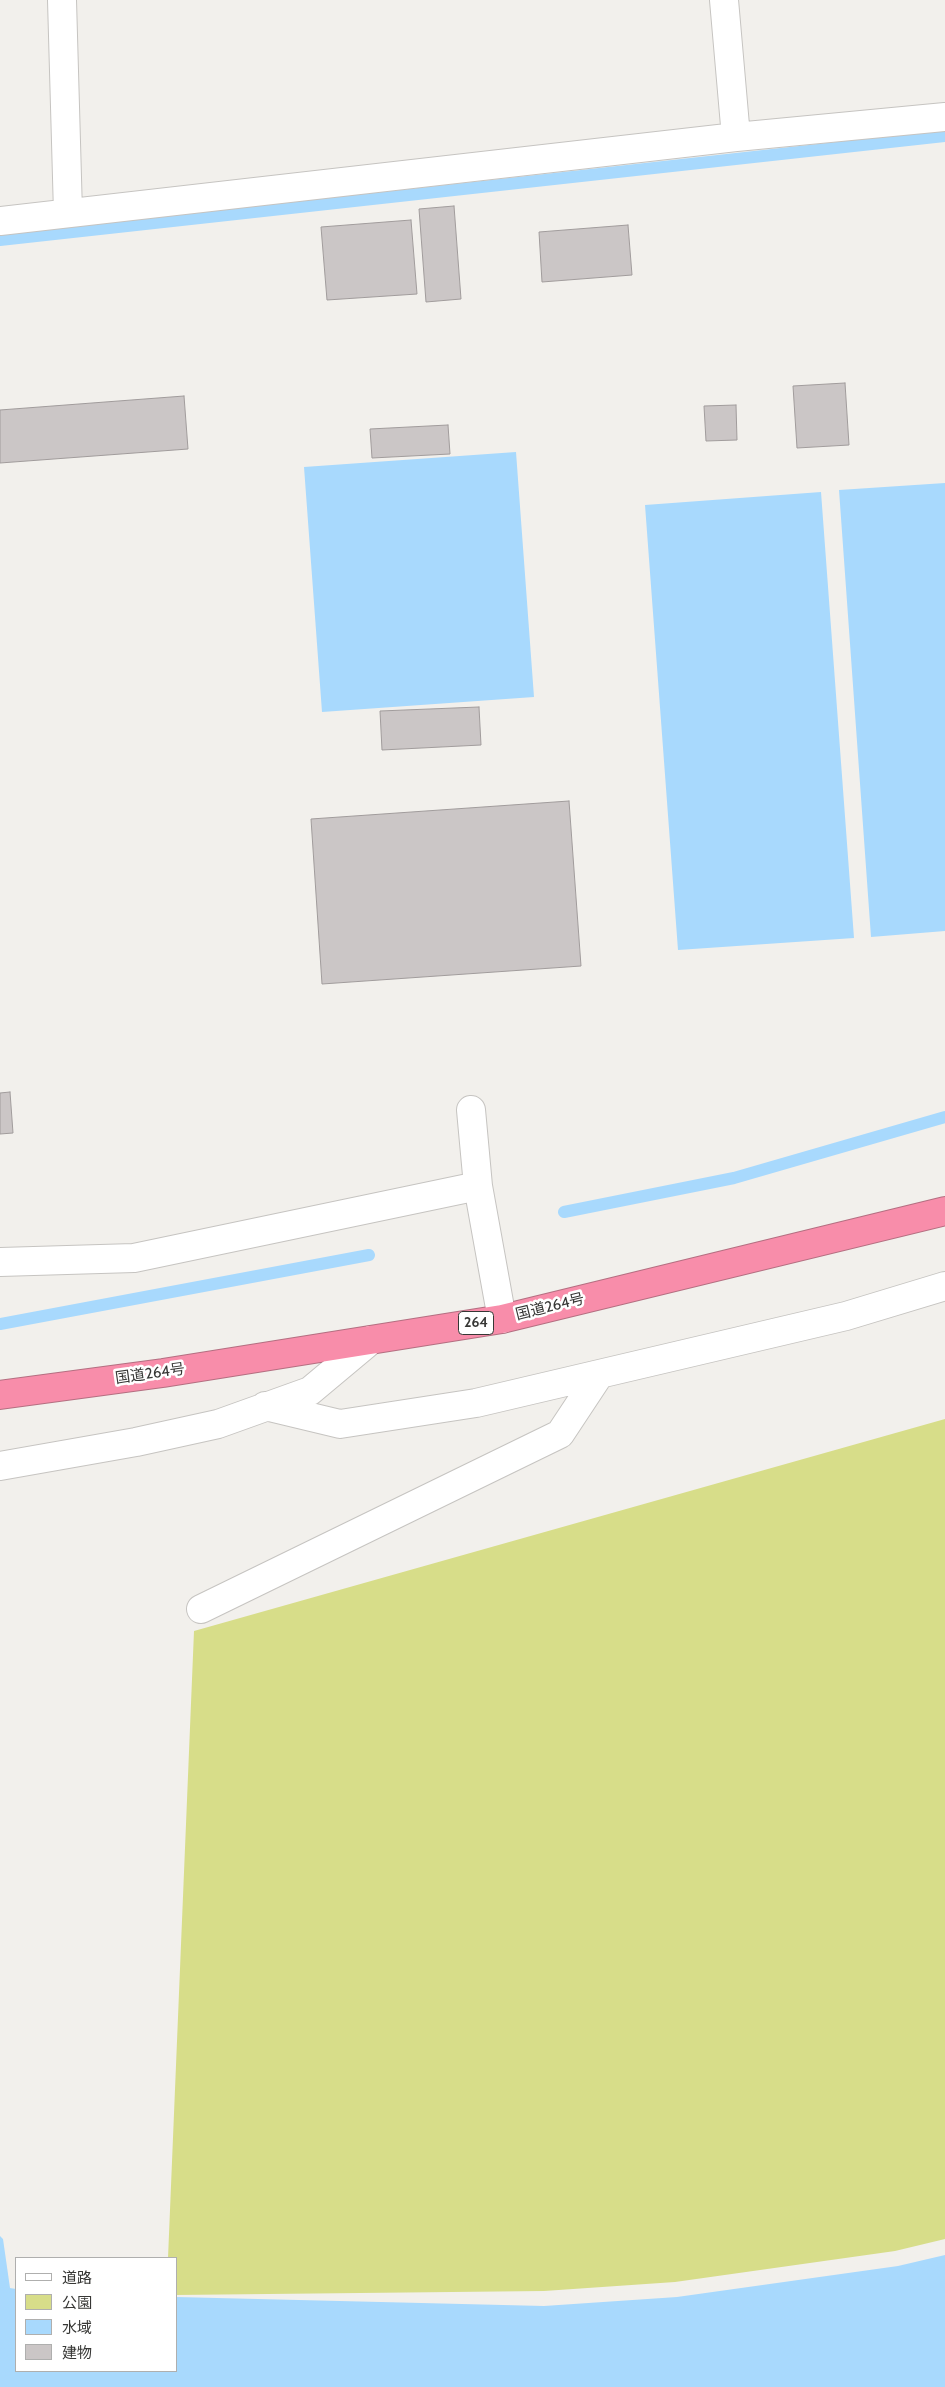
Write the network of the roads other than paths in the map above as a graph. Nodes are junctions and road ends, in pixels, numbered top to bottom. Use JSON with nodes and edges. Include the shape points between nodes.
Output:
{"nodes":[{"id":1,"x":62,"y":0,"type":"edge"},
{"id":2,"x":724,"y":0,"type":"edge"},
{"id":3,"x":945,"y":117,"type":"edge"},
{"id":4,"x":736,"y":137,"type":"junction"},
{"id":5,"x":68,"y":213,"type":"junction"},
{"id":6,"x":0,"y":221,"type":"edge"},
{"id":7,"x":471,"y":1110,"type":"dead end"},
{"id":8,"x":478,"y":1186,"type":"junction"},
{"id":9,"x":945,"y":1212,"type":"edge"},
{"id":10,"x":0,"y":1262,"type":"edge"},
{"id":11,"x":945,"y":1286,"type":"edge"},
{"id":12,"x":502,"y":1319,"type":"junction"},
{"id":13,"x":371,"y":1340,"type":"junction"},
{"id":14,"x":599,"y":1375,"type":"junction"},
{"id":15,"x":0,"y":1395,"type":"edge"},
{"id":16,"x":265,"y":1406,"type":"junction"},
{"id":17,"x":0,"y":1466,"type":"edge"},
{"id":18,"x":201,"y":1609,"type":"dead end"}],
"edges":[{"from":1,"to":5,"type":"street"},
{"from":2,"to":4,"type":"street"},
{"from":3,"to":4,"type":"street"},
{"from":4,"to":5,"type":"street"},
{"from":5,"to":6,"type":"street"},
{"from":7,"to":8,"type":"street"},
{"from":8,"to":10,"type":"street","via":[[134,1258]]},
{"from":8,"to":12,"type":"street"},
{"from":9,"to":12,"type":"highway","name":"国道264号","number":"264"},
{"from":11,"to":14,"type":"street","via":[[846,1316]]},
{"from":12,"to":13,"type":"highway","name":"国道264号","number":"264"},
{"from":13,"to":15,"type":"highway","name":"国道264号","number":"264"},
{"from":13,"to":16,"type":"street","via":[[310,1391]]},
{"from":14,"to":16,"type":"street","via":[[476,1403],[340,1424]]},
{"from":14,"to":18,"type":"street","via":[[560,1434]]},
{"from":16,"to":17,"type":"street","via":[[218,1424]]}]}
